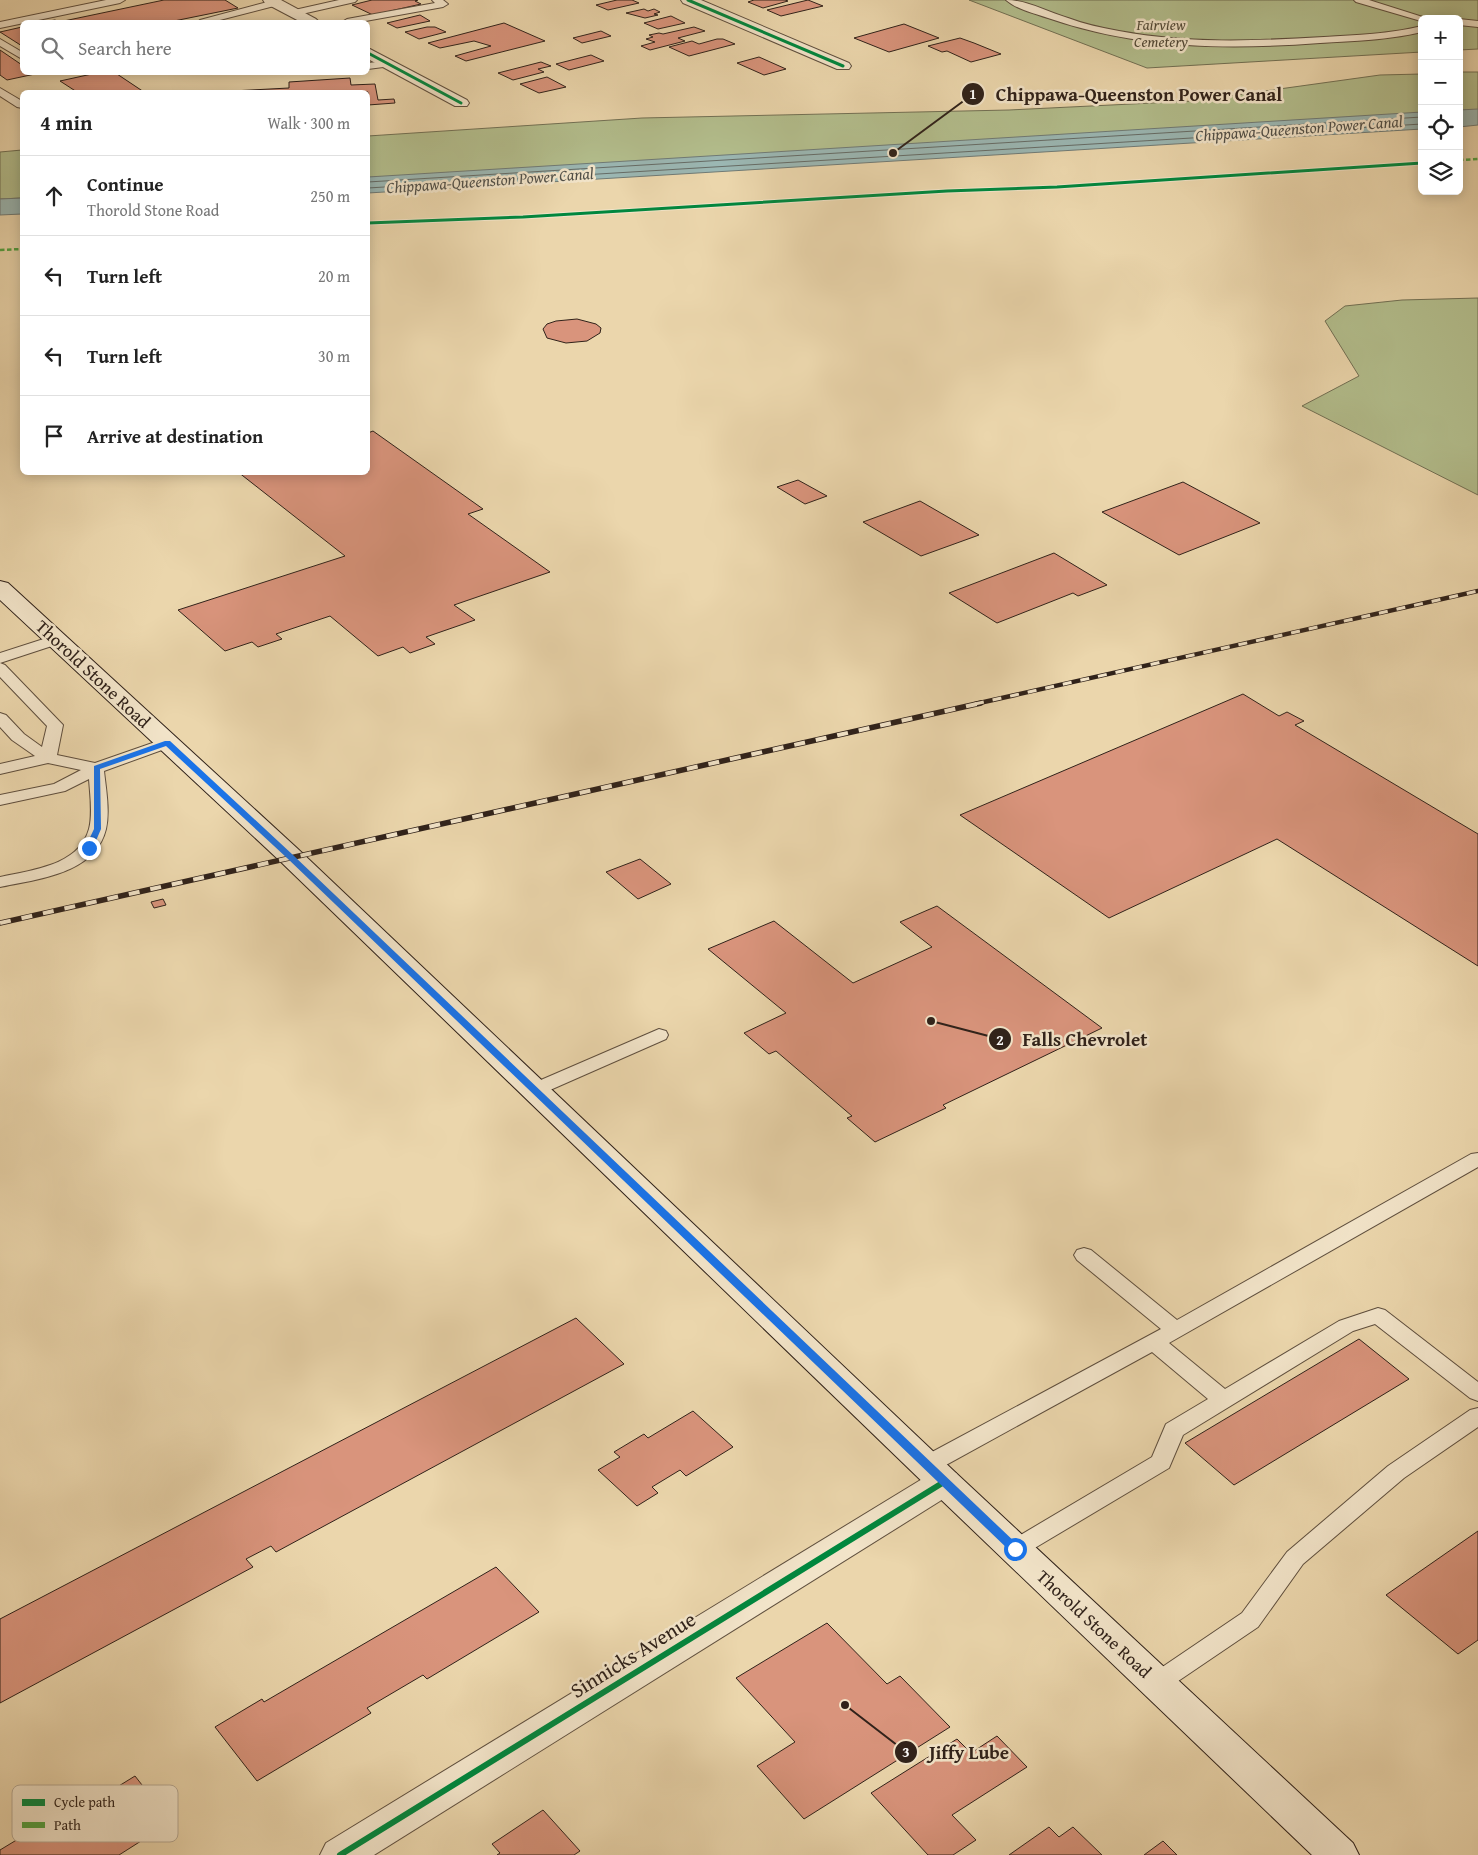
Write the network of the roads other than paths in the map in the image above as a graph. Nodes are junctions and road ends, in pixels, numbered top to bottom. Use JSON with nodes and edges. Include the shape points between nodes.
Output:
{"nodes":[{"id":1,"x":120,"y":0,"type":"edge"},
{"id":2,"x":352,"y":0,"type":"edge"},
{"id":3,"x":438,"y":0,"type":"edge"},
{"id":4,"x":688,"y":0,"type":"edge"},
{"id":5,"x":1012,"y":0,"type":"edge"},
{"id":6,"x":1359,"y":0,"type":"edge"},
{"id":7,"x":273,"y":2,"type":"edge"},
{"id":8,"x":294,"y":13,"type":"junction"},
{"id":9,"x":1478,"y":14,"type":"edge"},
{"id":10,"x":1418,"y":17,"type":"edge"},
{"id":11,"x":24,"y":20,"type":"edge"},
{"id":12,"x":210,"y":20,"type":"edge"},
{"id":13,"x":308,"y":20,"type":"edge"},
{"id":14,"x":358,"y":20,"type":"edge"},
{"id":15,"x":20,"y":21,"type":"edge"},
{"id":16,"x":1463,"y":21,"type":"edge"},
{"id":17,"x":1463,"y":22,"type":"edge"},
{"id":18,"x":1478,"y":24,"type":"edge"},
{"id":19,"x":0,"y":25,"type":"edge"},
{"id":20,"x":1418,"y":30,"type":"edge"},
{"id":21,"x":0,"y":42,"type":"edge"},
{"id":22,"x":370,"y":54,"type":"edge"},
{"id":23,"x":20,"y":55,"type":"edge"},
{"id":24,"x":387,"y":64,"type":"junction"},
{"id":25,"x":370,"y":66,"type":"edge"},
{"id":26,"x":843,"y":66,"type":"dead end"},
{"id":27,"x":0,"y":91,"type":"edge"},
{"id":28,"x":461,"y":103,"type":"dead end"},
{"id":29,"x":20,"y":104,"type":"edge"},
{"id":30,"x":0,"y":588,"type":"edge"},
{"id":31,"x":56,"y":640,"type":"junction"},
{"id":32,"x":0,"y":658,"type":"edge"},
{"id":33,"x":0,"y":668,"type":"edge"},
{"id":34,"x":0,"y":718,"type":"edge"},
{"id":35,"x":167,"y":743,"type":"junction"},
{"id":36,"x":48,"y":758,"type":"junction"},
{"id":37,"x":96,"y":768,"type":"junction"},
{"id":38,"x":0,"y":769,"type":"edge"},
{"id":39,"x":0,"y":800,"type":"edge"},
{"id":40,"x":0,"y":882,"type":"edge"},
{"id":41,"x":659,"y":1035,"type":"dead end"},
{"id":42,"x":534,"y":1090,"type":"junction"},
{"id":43,"x":1478,"y":1159,"type":"edge"},
{"id":44,"x":1084,"y":1255,"type":"dead end"},
{"id":45,"x":1176,"y":1330,"type":"junction"},
{"id":46,"x":1153,"y":1342,"type":"junction"},
{"id":47,"x":1478,"y":1393,"type":"edge"},
{"id":48,"x":1224,"y":1400,"type":"junction"},
{"id":49,"x":1478,"y":1416,"type":"edge"},
{"id":50,"x":935,"y":1474,"type":"junction"},
{"id":51,"x":1015,"y":1549,"type":"junction"},
{"id":52,"x":1157,"y":1683,"type":"junction"},
{"id":53,"x":340,"y":1855,"type":"edge"},
{"id":54,"x":1339,"y":1855,"type":"edge"}],
"edges":[{"from":1,"to":11,"type":"lane"},
{"from":2,"to":8,"type":"lane"},
{"from":3,"to":14,"type":"lane","via":[[443,4]]},
{"from":4,"to":26,"type":"main road"},
{"from":5,"to":20,"type":"lane","via":[[1038,13],[1090,28],[1184,42],[1234,45],[1388,35]]},
{"from":6,"to":10,"type":"lane"},
{"from":7,"to":8,"type":"main road"},
{"from":7,"to":12,"type":"lane"},
{"from":8,"to":13,"type":"main road"},
{"from":9,"to":16,"type":"lane"},
{"from":15,"to":19,"type":"lane"},
{"from":17,"to":18,"type":"lane"},
{"from":21,"to":23,"type":"lane"},
{"from":22,"to":24,"type":"main road"},
{"from":24,"to":25,"type":"lane"},
{"from":24,"to":28,"type":"main road"},
{"from":27,"to":29,"type":"lane"},
{"from":30,"to":31,"type":"main road","name":"Thorold Stone Road"},
{"from":31,"to":32,"type":"lane"},
{"from":31,"to":35,"type":"main road","name":"Thorold Stone Road"},
{"from":33,"to":36,"type":"lane","via":[[55,725]]},
{"from":34,"to":36,"type":"lane","via":[[18,737]]},
{"from":35,"to":37,"type":"lane"},
{"from":35,"to":42,"type":"main road","name":"Thorold Stone Road"},
{"from":36,"to":37,"type":"lane"},
{"from":36,"to":38,"type":"lane"},
{"from":37,"to":39,"type":"lane","via":[[59,788]]},
{"from":37,"to":40,"type":"lane","via":[[98,829],[89,848],[60,868]]},
{"from":41,"to":42,"type":"lane"},
{"from":42,"to":50,"type":"main road","name":"Thorold Stone Road"},
{"from":43,"to":45,"type":"lane"},
{"from":44,"to":45,"type":"lane"},
{"from":45,"to":46,"type":"lane"},
{"from":46,"to":48,"type":"lane"},
{"from":46,"to":50,"type":"lane"},
{"from":47,"to":48,"type":"lane","via":[[1378,1315],[1346,1326]]},
{"from":48,"to":51,"type":"lane","via":[[1174,1430],[1161,1462]]},
{"from":49,"to":52,"type":"lane","via":[[1396,1472],[1295,1558],[1250,1620]]},
{"from":50,"to":51,"type":"main road","name":"Thorold Stone Road"},
{"from":50,"to":53,"type":"main road","name":"Sinnicks Avenue"},
{"from":51,"to":52,"type":"main road","name":"Thorold Stone Road"},
{"from":52,"to":54,"type":"main road","name":"Thorold Stone Road"}]}
